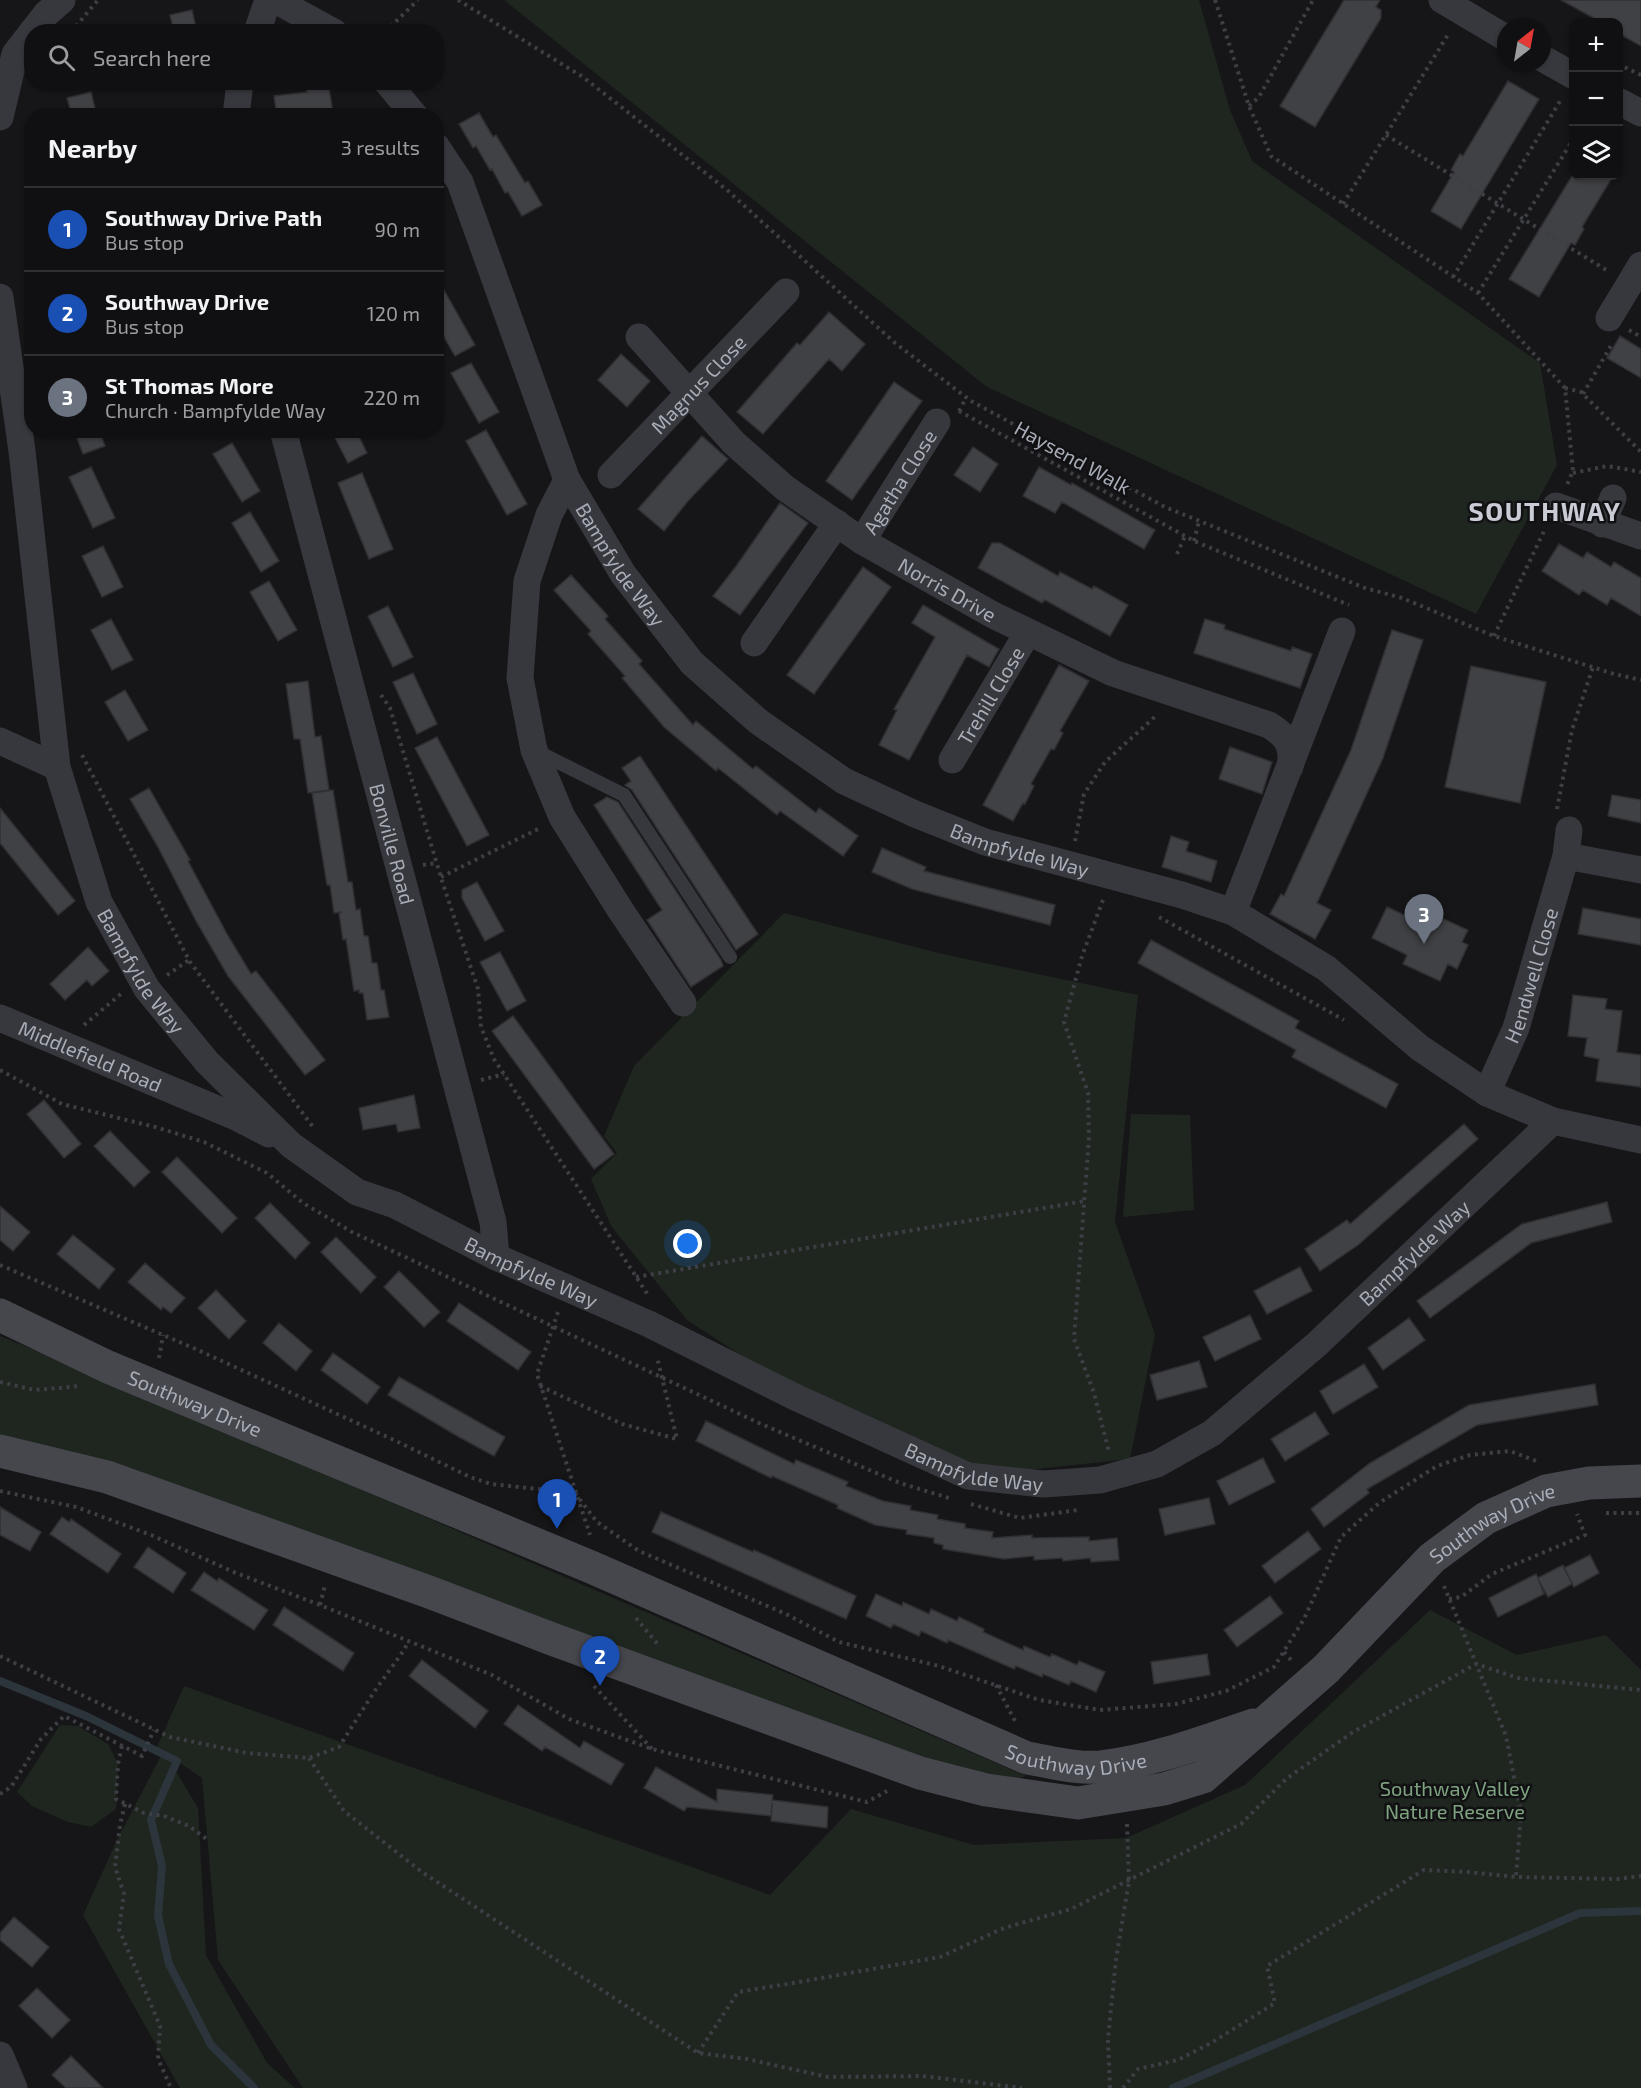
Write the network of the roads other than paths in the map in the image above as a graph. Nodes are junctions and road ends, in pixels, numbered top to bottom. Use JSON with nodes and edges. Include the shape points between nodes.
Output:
{"nodes":[{"id":1,"x":62,"y":0,"type":"edge"},
{"id":2,"x":268,"y":0,"type":"edge"},
{"id":3,"x":275,"y":0,"type":"edge"},
{"id":4,"x":1452,"y":6,"type":"edge"},
{"id":5,"x":38,"y":24,"type":"edge"},
{"id":6,"x":260,"y":24,"type":"edge"},
{"id":7,"x":319,"y":24,"type":"edge"},
{"id":8,"x":1497,"y":33,"type":"edge"},
{"id":9,"x":24,"y":42,"type":"edge"},
{"id":10,"x":1551,"y":65,"type":"edge"},
{"id":11,"x":1569,"y":80,"type":"edge"},
{"id":12,"x":239,"y":90,"type":"edge"},
{"id":13,"x":394,"y":90,"type":"edge"},
{"id":14,"x":1623,"y":104,"type":"edge"},
{"id":15,"x":237,"y":108,"type":"edge"},
{"id":16,"x":408,"y":108,"type":"edge"},
{"id":17,"x":1641,"y":113,"type":"edge"},
{"id":18,"x":0,"y":117,"type":"edge"},
{"id":19,"x":444,"y":158,"type":"edge"},
{"id":20,"x":1635,"y":275,"type":"edge"},
{"id":21,"x":786,"y":292,"type":"dead end"},
{"id":22,"x":0,"y":297,"type":"edge"},
{"id":23,"x":1613,"y":327,"type":"road end"},
{"id":24,"x":639,"y":337,"type":"dead end"},
{"id":25,"x":690,"y":393,"type":"junction"},
{"id":26,"x":948,"y":416,"type":"road end"},
{"id":27,"x":285,"y":438,"type":"edge"},
{"id":28,"x":611,"y":475,"type":"dead end"},
{"id":29,"x":567,"y":480,"type":"junction"},
{"id":30,"x":1613,"y":498,"type":"dead end"},
{"id":31,"x":1556,"y":506,"type":"road end"},
{"id":32,"x":837,"y":524,"type":"junction"},
{"id":33,"x":1602,"y":524,"type":"junction"},
{"id":34,"x":1641,"y":537,"type":"edge"},
{"id":35,"x":862,"y":541,"type":"junction"},
{"id":36,"x":1342,"y":631,"type":"road end"},
{"id":37,"x":1028,"y":632,"type":"junction"},
{"id":38,"x":754,"y":643,"type":"dead end"},
{"id":39,"x":0,"y":741,"type":"edge"},
{"id":40,"x":534,"y":750,"type":"junction"},
{"id":41,"x":952,"y":760,"type":"dead end"},
{"id":42,"x":57,"y":767,"type":"junction"},
{"id":43,"x":1290,"y":767,"type":"junction"},
{"id":44,"x":1641,"y":870,"type":"edge"},
{"id":45,"x":1233,"y":912,"type":"junction"},
{"id":46,"x":730,"y":957,"type":"dead end"},
{"id":47,"x":683,"y":1003,"type":"dead end"},
{"id":48,"x":0,"y":1018,"type":"edge"},
{"id":49,"x":207,"y":1062,"type":"junction"},
{"id":50,"x":180,"y":1093,"type":"junction"},
{"id":51,"x":1487,"y":1093,"type":"junction"},
{"id":52,"x":1553,"y":1121,"type":"junction"},
{"id":53,"x":1641,"y":1140,"type":"edge"},
{"id":54,"x":291,"y":1145,"type":"junction"},
{"id":55,"x":496,"y":1257,"type":"junction"},
{"id":56,"x":0,"y":1315,"type":"edge"},
{"id":57,"x":0,"y":1451,"type":"edge"},
{"id":58,"x":1641,"y":1481,"type":"edge"},
{"id":59,"x":1267,"y":1720,"type":"junction"},
{"id":60,"x":0,"y":2055,"type":"edge"},
{"id":61,"x":14,"y":2088,"type":"edge"}],
"edges":[{"from":1,"to":5,"type":"street"},
{"from":2,"to":6,"type":"street"},
{"from":3,"to":7,"type":"street"},
{"from":4,"to":8,"type":"street"},
{"from":9,"to":18,"type":"street","via":[[15,54]]},
{"from":10,"to":11,"type":"street"},
{"from":12,"to":15,"type":"street"},
{"from":13,"to":16,"type":"street"},
{"from":14,"to":17,"type":"street"},
{"from":19,"to":29,"type":"street","name":"Bampfylde Way","via":[[460,182]]},
{"from":20,"to":23,"type":"street"},
{"from":21,"to":25,"type":"street","name":"Magnus Close"},
{"from":22,"to":42,"type":"street","name":"Bampfylde Way"},
{"from":24,"to":25,"type":"street","name":"Norris Drive"},
{"from":25,"to":28,"type":"street","name":"Magnus Close"},
{"from":25,"to":32,"type":"street","name":"Norris Drive","via":[[734,443],[785,488]]},
{"from":26,"to":35,"type":"street","name":"Agatha Close"},
{"from":27,"to":55,"type":"street","name":"Bonville Road","via":[[490,1210]]},
{"from":29,"to":40,"type":"street","name":"Bampfylde Way","via":[[549,515],[527,581],[520,678]]},
{"from":29,"to":45,"type":"street","name":"Bampfylde Way","via":[[623,574],[692,663],[759,722],[844,781],[985,842]]},
{"from":30,"to":33,"type":"street"},
{"from":31,"to":33,"type":"street"},
{"from":32,"to":35,"type":"street","name":"Norris Drive"},
{"from":32,"to":38,"type":"street"},
{"from":33,"to":34,"type":"street"},
{"from":35,"to":37,"type":"street","name":"Norris Drive"},
{"from":36,"to":43,"type":"street","name":"Norris Drive"},
{"from":37,"to":41,"type":"street","name":"Trehill Close"},
{"from":37,"to":43,"type":"street","name":"Norris Drive","via":[[1113,673],[1269,725],[1290,743]]},
{"from":39,"to":42,"type":"street"},
{"from":40,"to":46,"type":"lane","via":[[624,795]]},
{"from":40,"to":47,"type":"street","name":"Bampfylde Way","via":[[562,817]]},
{"from":42,"to":49,"type":"street","name":"Bampfylde Way","via":[[99,902],[147,989]]},
{"from":43,"to":45,"type":"street","name":"Norris Drive"},
{"from":44,"to":51,"type":"street","name":"Hendwell Close","via":[[1568,843],[1516,1028]]},
{"from":45,"to":51,"type":"street","name":"Bampfylde Way","via":[[1326,968],[1420,1048]]},
{"from":48,"to":50,"type":"street","name":"Middlefield Road"},
{"from":49,"to":50,"type":"street","name":"Middlefield Road"},
{"from":49,"to":54,"type":"street","name":"Bampfylde Way"},
{"from":50,"to":54,"type":"street","name":"Middlefield Road"},
{"from":51,"to":52,"type":"street","name":"Bampfylde Way"},
{"from":52,"to":53,"type":"street","name":"Bampfylde Way"},
{"from":52,"to":55,"type":"street","name":"Bampfylde Way","via":[[1316,1345],[1212,1433],[1156,1464],[1100,1480],[1043,1484],[968,1476],[795,1397],[651,1314],[566,1287]]},
{"from":54,"to":55,"type":"street","name":"Bampfylde Way","via":[[357,1192],[395,1205]]},
{"from":56,"to":59,"type":"street","name":"Southway Drive","via":[[108,1367],[591,1567],[1027,1758],[1099,1767],[1170,1753]]},
{"from":57,"to":59,"type":"street","name":"Southway Drive","via":[[107,1477],[920,1773],[986,1790],[1078,1803],[1164,1790],[1203,1777]]},
{"from":58,"to":59,"type":"street","name":"Southway Drive","via":[[1589,1483],[1546,1491],[1486,1518],[1432,1558],[1326,1669]]},
{"from":60,"to":61,"type":"street"}]}
